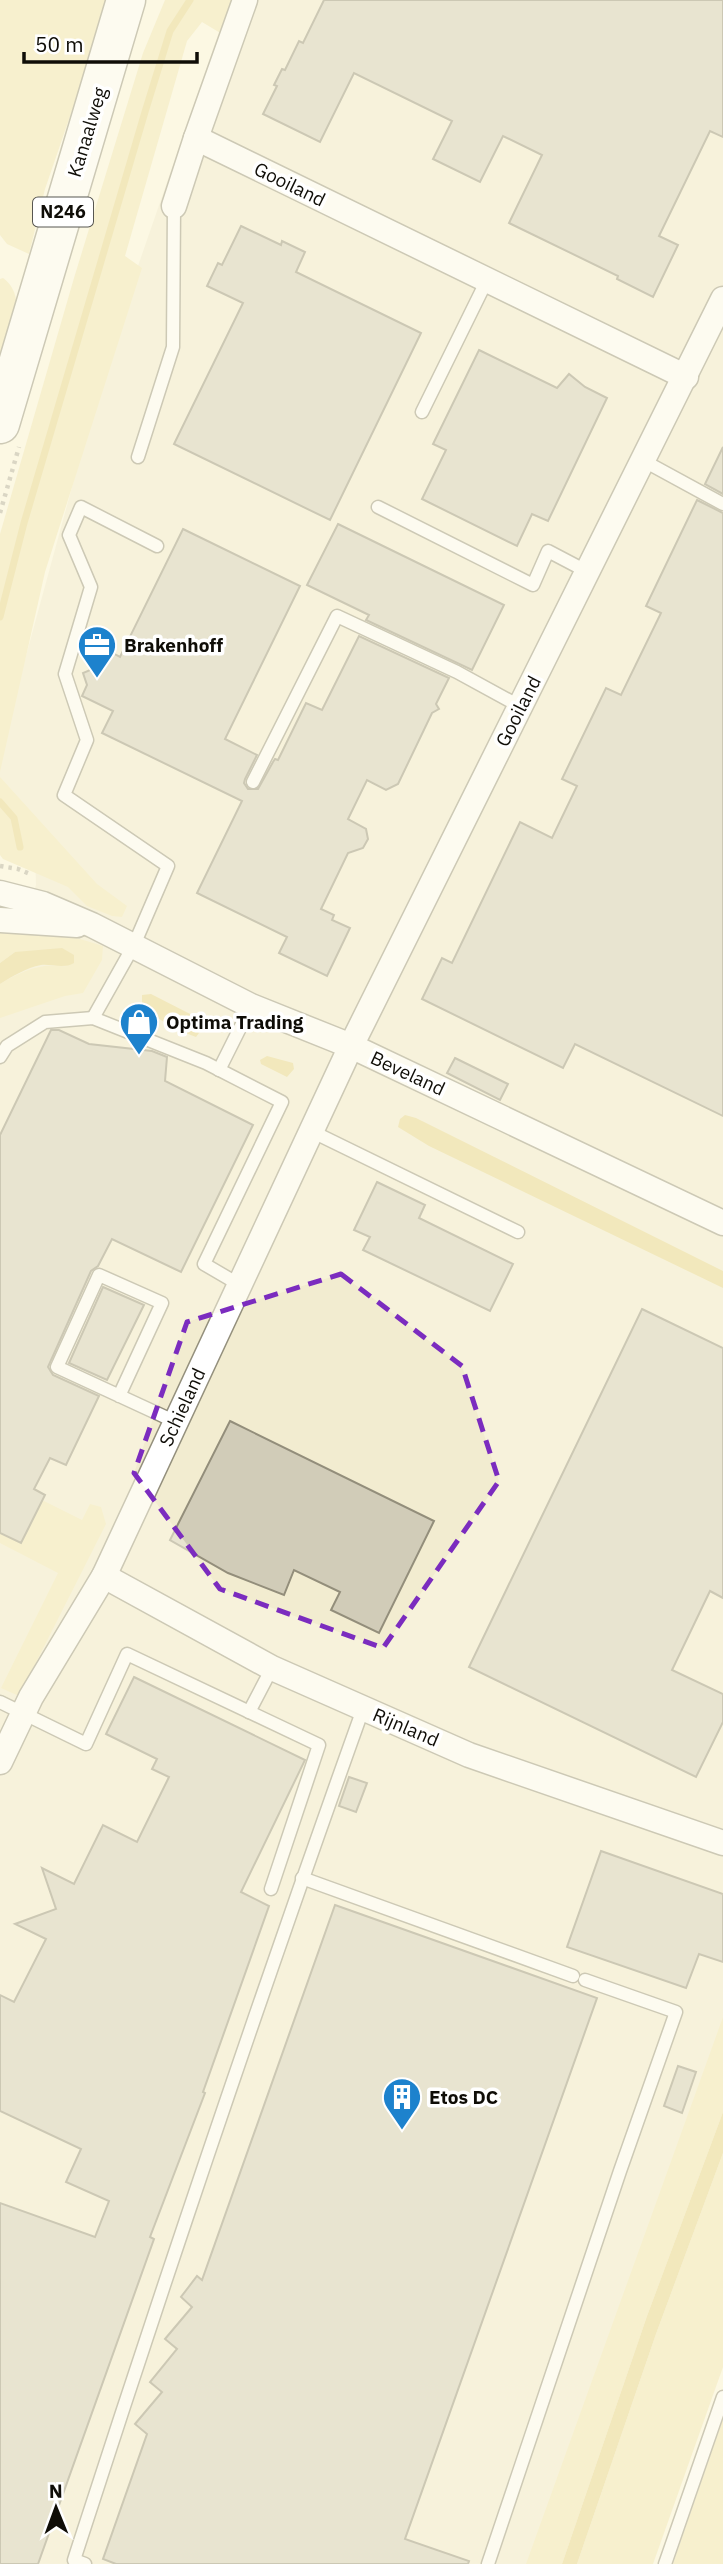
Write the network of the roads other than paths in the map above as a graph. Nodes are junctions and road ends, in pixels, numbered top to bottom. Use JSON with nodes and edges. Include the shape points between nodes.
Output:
{"nodes":[{"id":1,"x":127,"y":0,"type":"edge"},
{"id":2,"x":245,"y":0,"type":"edge"},
{"id":3,"x":196,"y":138,"type":"junction"},
{"id":4,"x":174,"y":206,"type":"joint"},
{"id":5,"x":487,"y":280,"type":"junction"},
{"id":6,"x":723,"y":299,"type":"edge"},
{"id":7,"x":686,"y":377,"type":"junction"},
{"id":8,"x":422,"y":412,"type":"dead end"},
{"id":9,"x":0,"y":424,"type":"edge"},
{"id":10,"x":138,"y":457,"type":"dead end"},
{"id":11,"x":643,"y":461,"type":"junction"},
{"id":12,"x":723,"y":504,"type":"edge"},
{"id":13,"x":377,"y":507,"type":"dead end"},
{"id":14,"x":156,"y":545,"type":"dead end"},
{"id":15,"x":588,"y":572,"type":"junction"},
{"id":16,"x":521,"y":707,"type":"junction"},
{"id":17,"x":253,"y":782,"type":"dead end"},
{"id":18,"x":0,"y":893,"type":"edge"},
{"id":19,"x":0,"y":920,"type":"edge"},
{"id":20,"x":92,"y":925,"type":"junction"},
{"id":21,"x":134,"y":945,"type":"junction"},
{"id":22,"x":251,"y":1006,"type":"junction"},
{"id":23,"x":93,"y":1018,"type":"junction"},
{"id":24,"x":351,"y":1046,"type":"junction"},
{"id":25,"x":0,"y":1057,"type":"edge"},
{"id":26,"x":219,"y":1070,"type":"junction"},
{"id":27,"x":311,"y":1131,"type":"junction"},
{"id":28,"x":723,"y":1223,"type":"edge"},
{"id":29,"x":518,"y":1232,"type":"dead end"},
{"id":30,"x":240,"y":1284,"type":"junction"},
{"id":31,"x":119,"y":1396,"type":"junction"},
{"id":32,"x":176,"y":1422,"type":"junction"},
{"id":33,"x":104,"y":1576,"type":"junction"},
{"id":34,"x":272,"y":1668,"type":"junction"},
{"id":35,"x":0,"y":1702,"type":"edge"},
{"id":36,"x":363,"y":1709,"type":"junction"},
{"id":37,"x":249,"y":1712,"type":"junction"},
{"id":38,"x":23,"y":1714,"type":"junction"},
{"id":39,"x":0,"y":1762,"type":"edge"},
{"id":40,"x":723,"y":1843,"type":"edge"},
{"id":41,"x":302,"y":1878,"type":"junction"},
{"id":42,"x":271,"y":1889,"type":"dead end"},
{"id":43,"x":723,"y":2397,"type":"edge"},
{"id":44,"x":85,"y":2564,"type":"edge"},
{"id":45,"x":488,"y":2564,"type":"edge"},
{"id":46,"x":665,"y":2564,"type":"edge"}],
"edges":[{"from":1,"to":9,"type":"main road","name":"Kanaalweg","number":"N246"},
{"from":2,"to":3,"type":"street"},
{"from":3,"to":4,"type":"street"},
{"from":3,"to":5,"type":"street","name":"Gooiland"},
{"from":4,"to":10,"type":"lane","via":[[173,347]]},
{"from":5,"to":7,"type":"street","name":"Gooiland"},
{"from":5,"to":8,"type":"lane"},
{"from":6,"to":7,"type":"street","name":"Gooiland"},
{"from":7,"to":11,"type":"street","name":"Gooiland"},
{"from":11,"to":12,"type":"lane"},
{"from":11,"to":15,"type":"street","name":"Gooiland"},
{"from":13,"to":15,"type":"lane","via":[[533,585],[548,551]]},
{"from":14,"to":21,"type":"lane","via":[[81,507],[69,535],[91,587],[65,674],[87,740],[64,795],[167,866]]},
{"from":15,"to":16,"type":"street","name":"Gooiland"},
{"from":16,"to":17,"type":"lane","via":[[337,616]]},
{"from":16,"to":24,"type":"street","name":"Gooiland"},
{"from":18,"to":20,"type":"street","name":"Beveland","via":[[43,904]]},
{"from":19,"to":20,"type":"street","name":"Beveland"},
{"from":20,"to":21,"type":"street","name":"Beveland"},
{"from":21,"to":22,"type":"street","name":"Beveland"},
{"from":21,"to":23,"type":"lane"},
{"from":22,"to":24,"type":"street","name":"Beveland"},
{"from":22,"to":26,"type":"lane"},
{"from":23,"to":25,"type":"lane","via":[[45,1022],[7,1046]]},
{"from":23,"to":26,"type":"lane"},
{"from":24,"to":27,"type":"street","name":"Schieland"},
{"from":24,"to":28,"type":"street","name":"Beveland"},
{"from":26,"to":30,"type":"lane","via":[[282,1102],[204,1264]]},
{"from":27,"to":29,"type":"lane"},
{"from":27,"to":30,"type":"street","name":"Schieland"},
{"from":30,"to":32,"type":"street","name":"Schieland"},
{"from":31,"to":31,"type":"lane","via":[[57,1367],[99,1275],[162,1303]]},
{"from":31,"to":32,"type":"lane"},
{"from":32,"to":33,"type":"street","name":"Schieland"},
{"from":33,"to":34,"type":"street","name":"Rijnland"},
{"from":33,"to":38,"type":"street","name":"Schieland"},
{"from":34,"to":36,"type":"street","name":"Rijnland"},
{"from":34,"to":37,"type":"lane"},
{"from":35,"to":38,"type":"lane"},
{"from":36,"to":40,"type":"street","name":"Rijnland","via":[[468,1755]]},
{"from":36,"to":41,"type":"lane"},
{"from":37,"to":38,"type":"lane","via":[[127,1654],[86,1744]]},
{"from":37,"to":42,"type":"lane","via":[[319,1745]]},
{"from":38,"to":39,"type":"street","name":"Schieland"},
{"from":41,"to":44,"type":"lane","via":[[74,2560]]},
{"from":41,"to":45,"type":"lane","via":[[676,2012]]},
{"from":43,"to":46,"type":"lane"}]}
